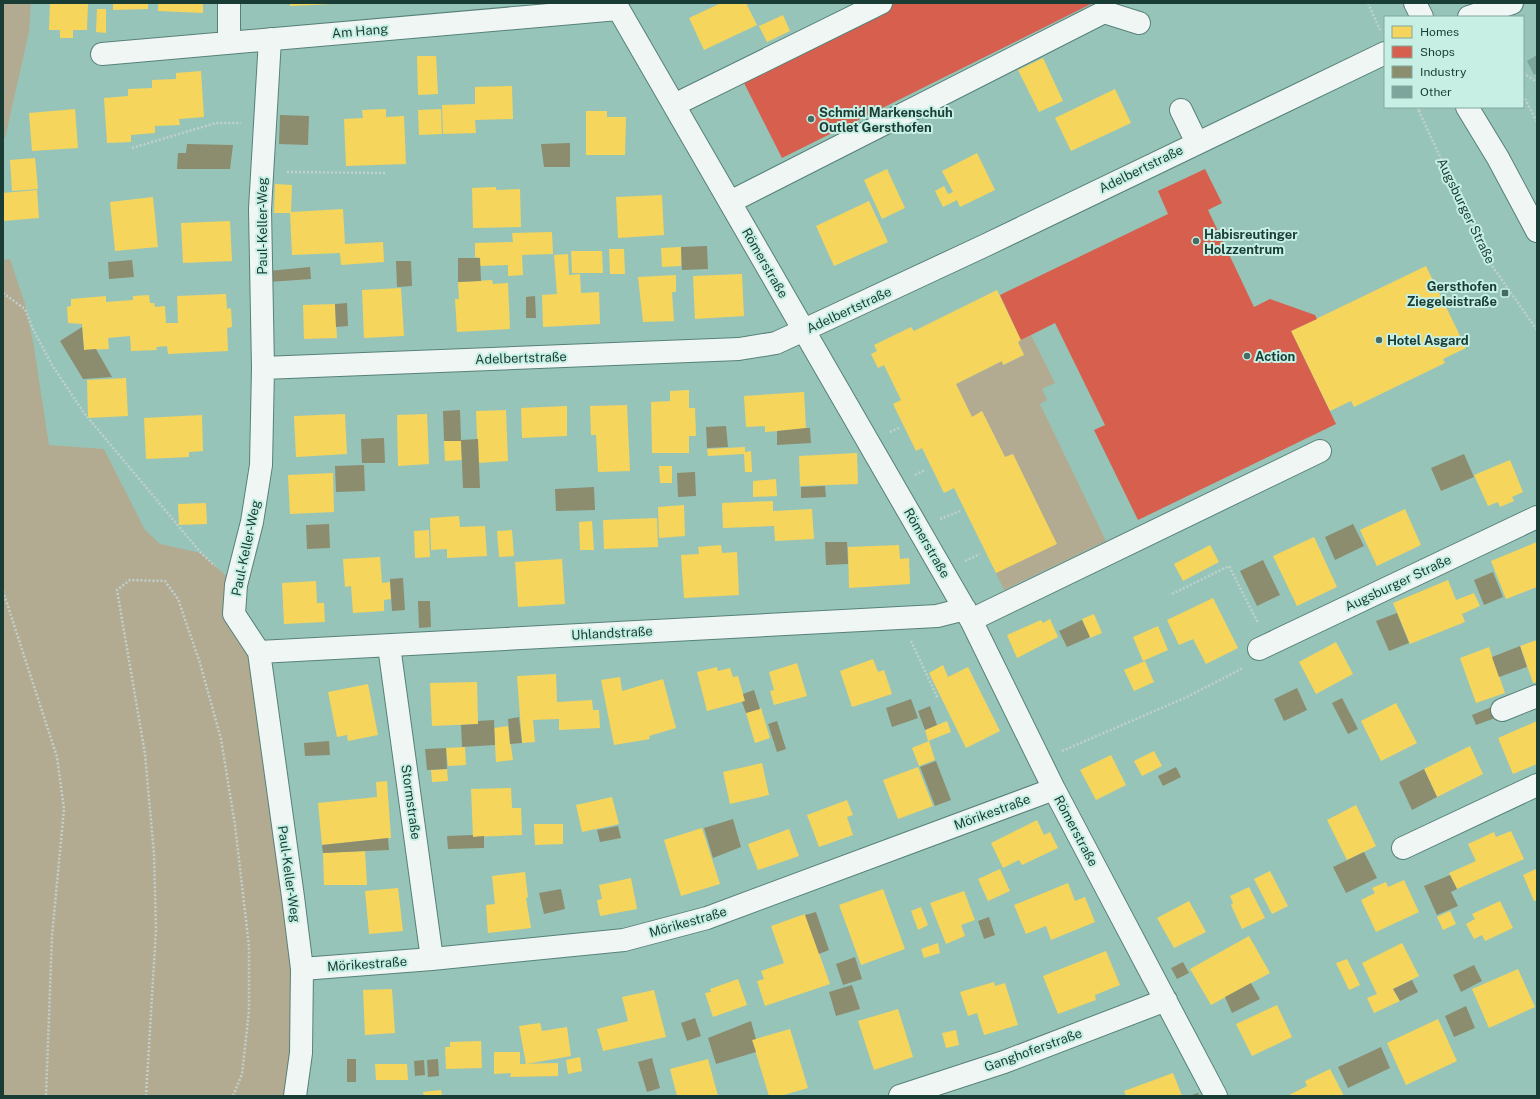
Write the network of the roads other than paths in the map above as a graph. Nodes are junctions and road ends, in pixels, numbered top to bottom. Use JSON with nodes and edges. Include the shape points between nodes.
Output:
{"nodes":[{"id":1,"x":229,"y":3,"type":"edge"},
{"id":2,"x":881,"y":3,"type":"edge"},
{"id":3,"x":1415,"y":3,"type":"edge"},
{"id":4,"x":1512,"y":3,"type":"edge"},
{"id":5,"x":616,"y":6,"type":"edge"},
{"id":6,"x":1422,"y":16,"type":"edge"},
{"id":7,"x":1472,"y":16,"type":"edge"},
{"id":8,"x":1139,"y":23,"type":"dead end"},
{"id":9,"x":270,"y":39,"type":"junction"},
{"id":10,"x":229,"y":42,"type":"junction"},
{"id":11,"x":1384,"y":45,"type":"edge"},
{"id":12,"x":102,"y":54,"type":"dead end"},
{"id":13,"x":674,"y":105,"type":"junction"},
{"id":14,"x":1468,"y":108,"type":"edge"},
{"id":15,"x":1181,"y":110,"type":"dead end"},
{"id":16,"x":1197,"y":142,"type":"junction"},
{"id":17,"x":730,"y":202,"type":"junction"},
{"id":18,"x":1537,"y":231,"type":"edge"},
{"id":19,"x":805,"y":331,"type":"junction"},
{"id":20,"x":263,"y":368,"type":"junction"},
{"id":21,"x":1320,"y":451,"type":"dead end"},
{"id":22,"x":1537,"y":518,"type":"edge"},
{"id":23,"x":968,"y":615,"type":"junction"},
{"id":24,"x":389,"y":646,"type":"junction"},
{"id":25,"x":1264,"y":647,"type":"road end"},
{"id":26,"x":259,"y":652,"type":"junction"},
{"id":27,"x":1537,"y":696,"type":"edge"},
{"id":28,"x":1502,"y":710,"type":"dead end"},
{"id":29,"x":1537,"y":785,"type":"edge"},
{"id":30,"x":1054,"y":789,"type":"junction"},
{"id":31,"x":1403,"y":848,"type":"dead end"},
{"id":32,"x":432,"y":959,"type":"junction"},
{"id":33,"x":302,"y":969,"type":"junction"},
{"id":34,"x":1166,"y":1000,"type":"junction"},
{"id":35,"x":295,"y":1096,"type":"edge"},
{"id":36,"x":900,"y":1096,"type":"edge"},
{"id":37,"x":1216,"y":1096,"type":"edge"}],
"edges":[{"from":1,"to":10,"type":"street"},
{"from":2,"to":13,"type":"street"},
{"from":3,"to":6,"type":"street"},
{"from":4,"to":7,"type":"street"},
{"from":5,"to":9,"type":"street","name":"Am Hang"},
{"from":5,"to":13,"type":"street","name":"Römerstraße"},
{"from":8,"to":17,"type":"street","via":[[1104,12]]},
{"from":9,"to":10,"type":"street","name":"Am Hang"},
{"from":9,"to":20,"type":"street","name":"Paul-Keller-Weg","via":[[260,209]]},
{"from":10,"to":12,"type":"street","name":"Am Hang"},
{"from":11,"to":16,"type":"street","name":"Adelbertstraße"},
{"from":13,"to":17,"type":"street","name":"Römerstraße"},
{"from":14,"to":18,"type":"street"},
{"from":15,"to":16,"type":"street"},
{"from":16,"to":19,"type":"street","name":"Adelbertstraße"},
{"from":17,"to":19,"type":"street","name":"Römerstraße"},
{"from":19,"to":20,"type":"street","name":"Adelbertstraße","via":[[776,343],[739,349]]},
{"from":19,"to":23,"type":"street","name":"Römerstraße"},
{"from":20,"to":26,"type":"street","name":"Paul-Keller-Weg","via":[[259,490],[236,585],[234,614]]},
{"from":21,"to":23,"type":"street","name":"Uhlandstraße"},
{"from":22,"to":25,"type":"street","name":"Augsburger Straße"},
{"from":23,"to":24,"type":"street","name":"Uhlandstraße"},
{"from":23,"to":30,"type":"street","name":"Römerstraße"},
{"from":24,"to":26,"type":"street","name":"Uhlandstraße"},
{"from":24,"to":32,"type":"street","name":"Stormstraße"},
{"from":26,"to":33,"type":"street","name":"Paul-Keller-Weg"},
{"from":27,"to":28,"type":"street"},
{"from":29,"to":31,"type":"street"},
{"from":30,"to":32,"type":"street","name":"Mörikestraße","via":[[707,918],[624,940]]},
{"from":30,"to":34,"type":"street","name":"Römerstraße"},
{"from":32,"to":33,"type":"street","name":"Mörikestraße"},
{"from":33,"to":35,"type":"street","name":"Paul-Keller-Weg","via":[[301,1053]]},
{"from":34,"to":36,"type":"street","name":"Ganghoferstraße","via":[[1004,1062]]},
{"from":34,"to":37,"type":"street","name":"Römerstraße"}]}
